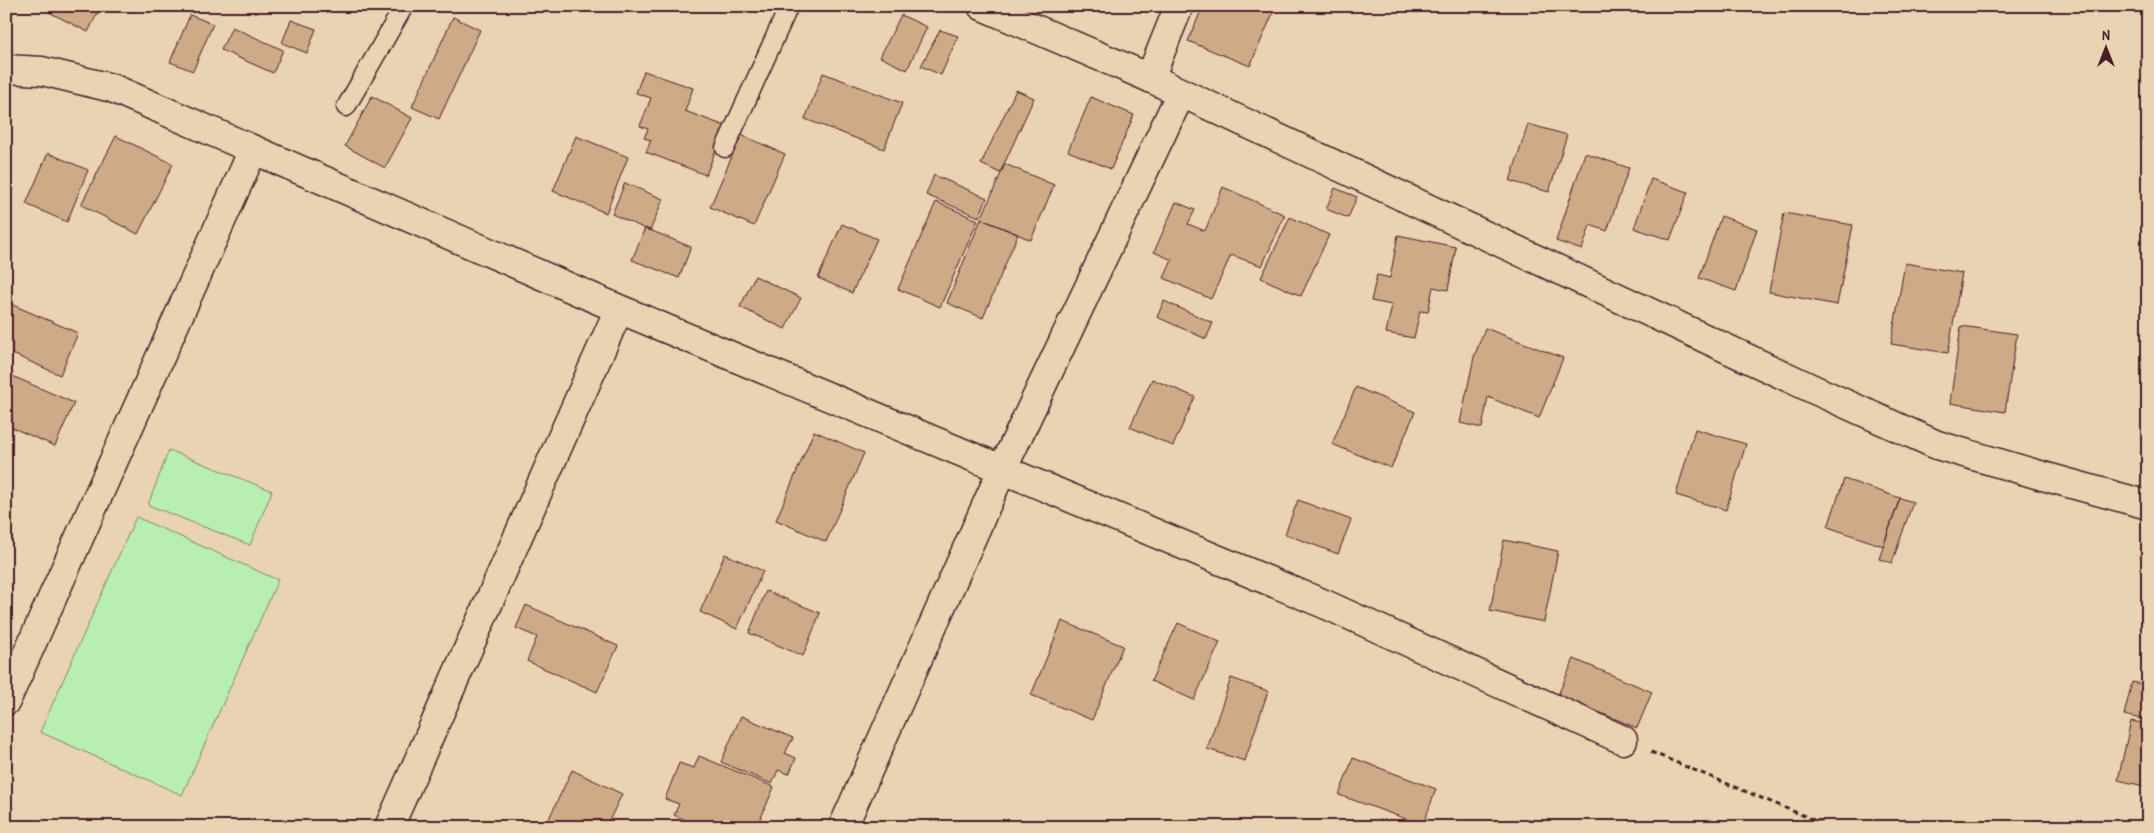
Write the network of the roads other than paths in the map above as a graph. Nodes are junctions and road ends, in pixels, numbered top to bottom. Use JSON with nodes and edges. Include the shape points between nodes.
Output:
{"nodes":[{"id":1,"x":404,"y":6,"type":"edge"},
{"id":2,"x":789,"y":6,"type":"edge"},
{"id":3,"x":982,"y":6,"type":"edge"},
{"id":4,"x":1179,"y":6,"type":"edge"},
{"id":5,"x":6,"y":69,"type":"edge"},
{"id":6,"x":1150,"y":78,"type":"junction"},
{"id":7,"x":1181,"y":93,"type":"junction"},
{"id":8,"x":346,"y":107,"type":"dead end"},
{"id":9,"x":725,"y":148,"type":"dead end"},
{"id":10,"x":254,"y":150,"type":"junction"},
{"id":11,"x":619,"y":309,"type":"junction"},
{"id":12,"x":1002,"y":470,"type":"junction"},
{"id":13,"x":2148,"y":505,"type":"edge"},
{"id":14,"x":6,"y":702,"type":"edge"},
{"id":15,"x":1622,"y":740,"type":"road end"},
{"id":16,"x":389,"y":827,"type":"edge"},
{"id":17,"x":843,"y":827,"type":"edge"}],
"edges":[{"from":1,"to":8,"type":"lane"},
{"from":2,"to":9,"type":"lane"},
{"from":3,"to":6,"type":"street"},
{"from":4,"to":6,"type":"street"},
{"from":5,"to":10,"type":"street","via":[[42,71],[112,88]]},
{"from":6,"to":7,"type":"street"},
{"from":7,"to":12,"type":"street"},
{"from":7,"to":13,"type":"street","via":[[1937,444]]},
{"from":10,"to":11,"type":"street"},
{"from":10,"to":14,"type":"street"},
{"from":11,"to":12,"type":"street"},
{"from":11,"to":16,"type":"street"},
{"from":12,"to":15,"type":"street","via":[[1329,606]]},
{"from":12,"to":17,"type":"street"}]}
